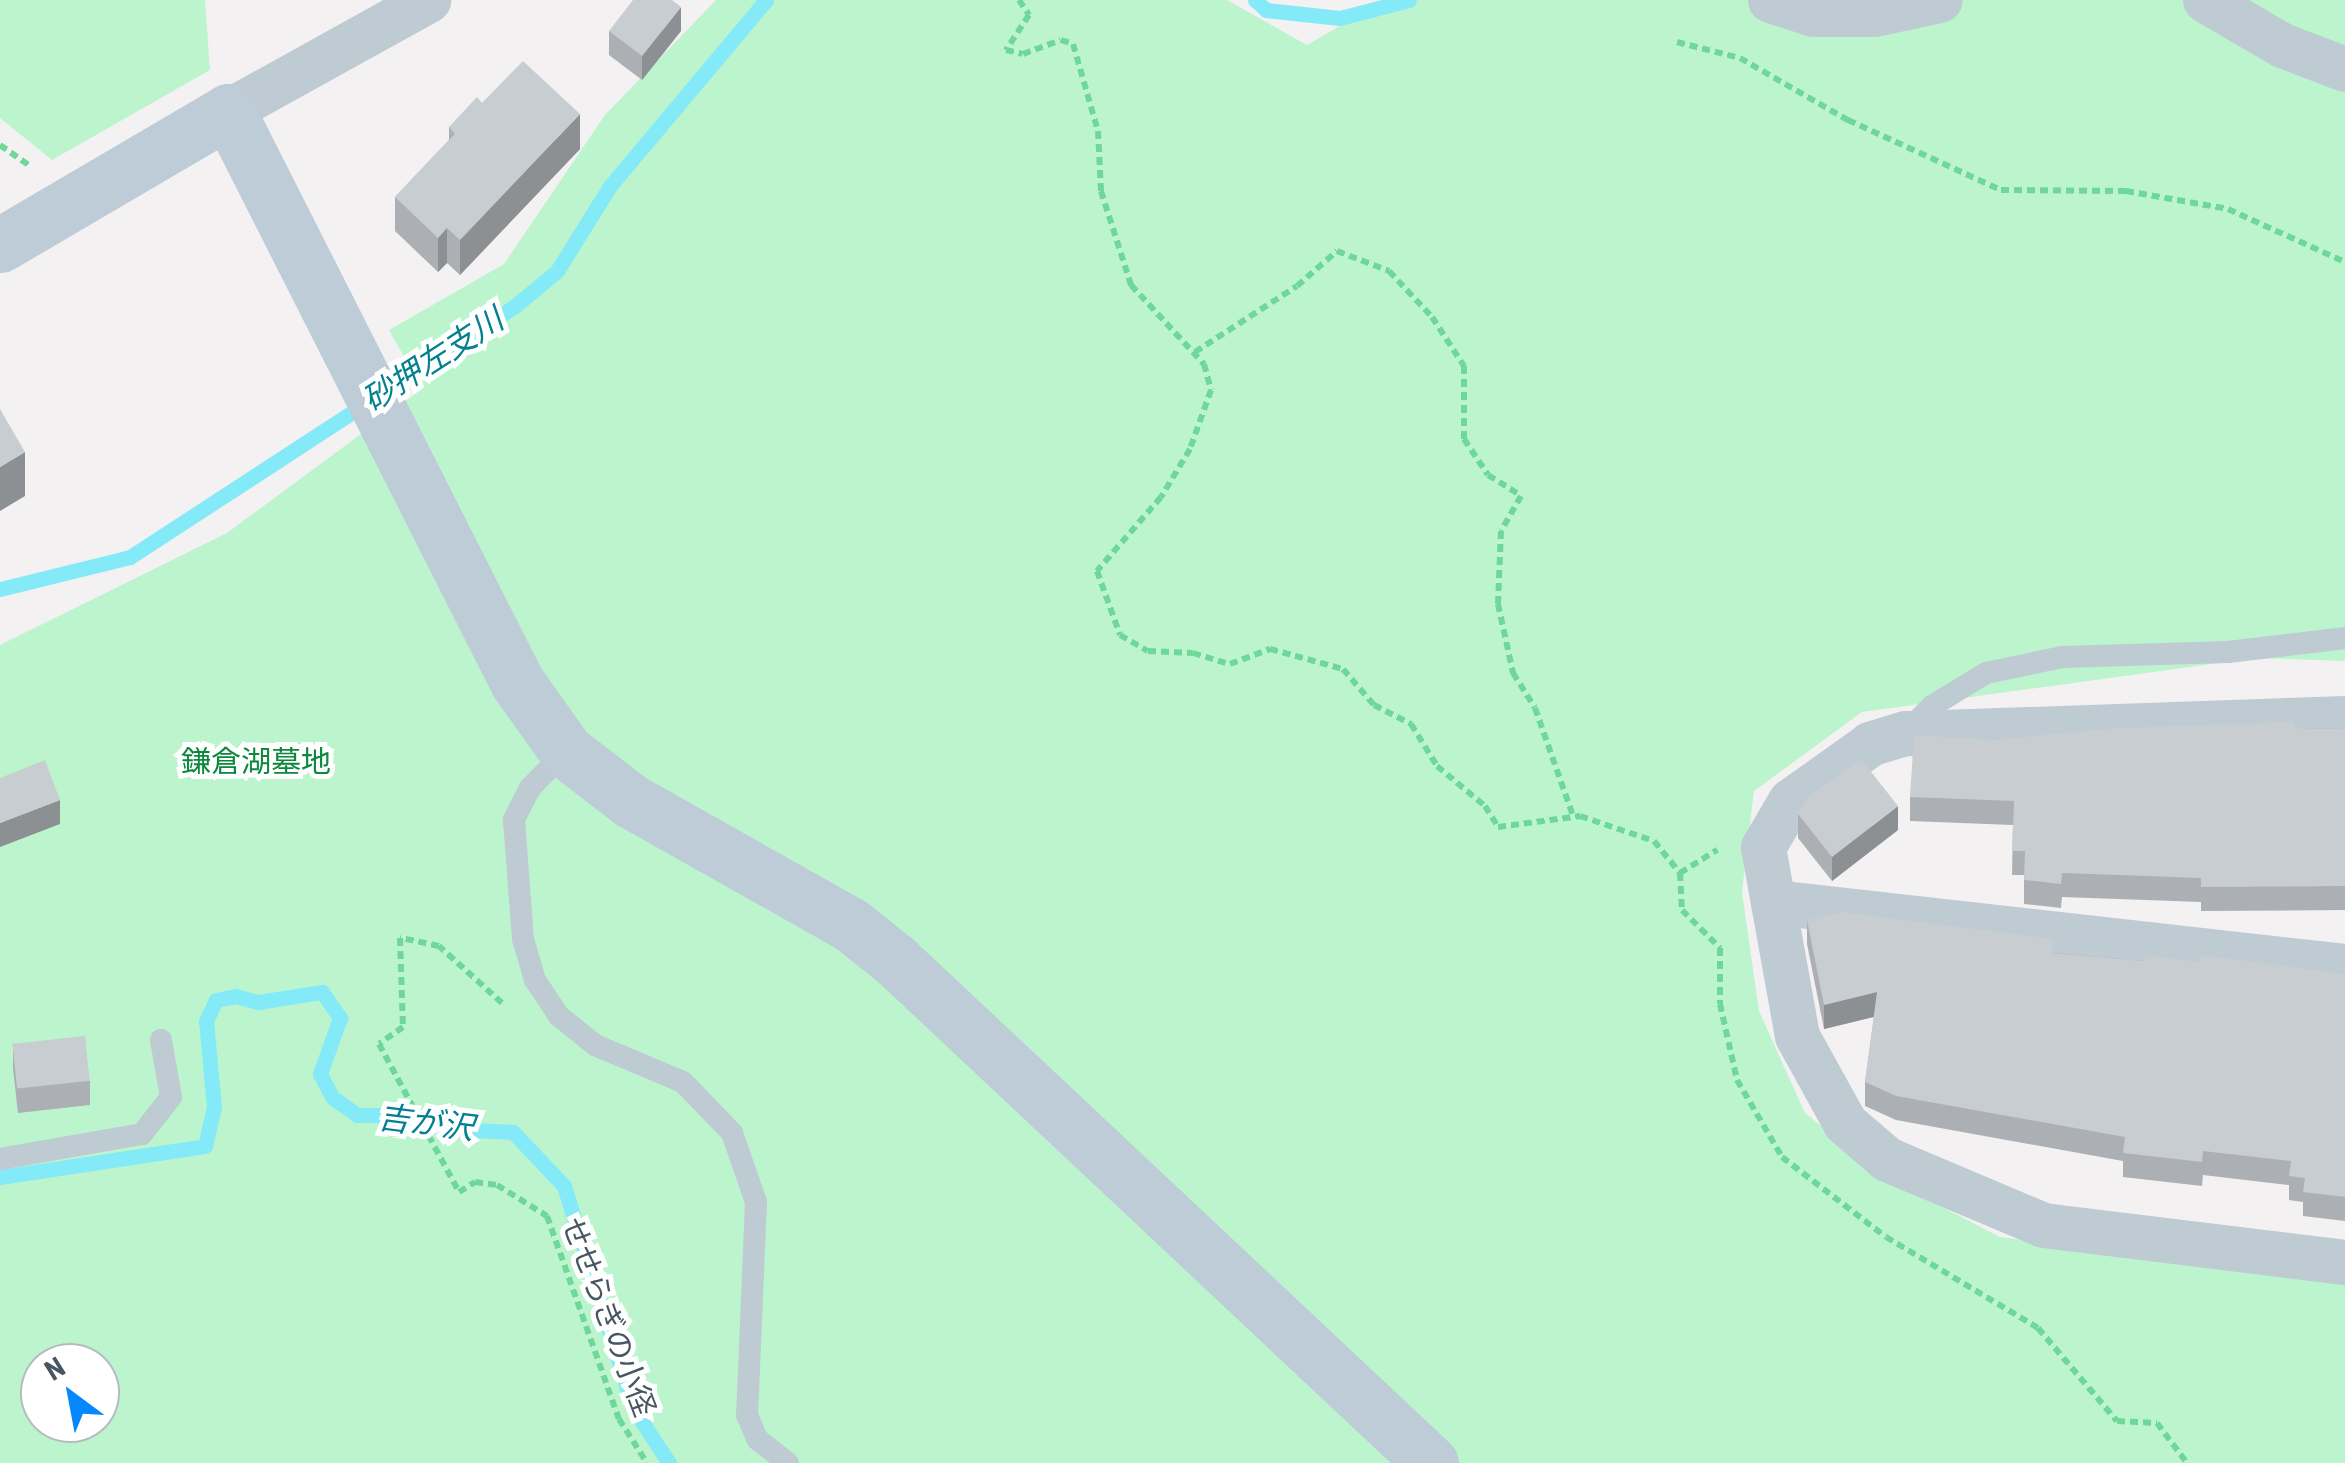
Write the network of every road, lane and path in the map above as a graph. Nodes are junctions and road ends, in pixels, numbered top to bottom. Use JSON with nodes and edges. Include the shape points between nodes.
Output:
{"nodes":[{"id":1,"x":428,"y":0,"type":"edge"},
{"id":2,"x":1019,"y":0,"type":"edge"},
{"id":3,"x":1770,"y":0,"type":"edge"},
{"id":4,"x":1940,"y":0,"type":"edge"},
{"id":5,"x":2205,"y":0,"type":"edge"},
{"id":6,"x":1677,"y":42,"type":"dead end"},
{"id":7,"x":2345,"y":69,"type":"edge"},
{"id":8,"x":228,"y":111,"type":"junction"},
{"id":9,"x":0,"y":245,"type":"edge"},
{"id":10,"x":2345,"y":262,"type":"edge"},
{"id":11,"x":1195,"y":352,"type":"junction"},
{"id":12,"x":2345,"y":638,"type":"edge"},
{"id":13,"x":2345,"y":718,"type":"edge"},
{"id":14,"x":1905,"y":733,"type":"junction"},
{"id":15,"x":566,"y":750,"type":"junction"},
{"id":16,"x":1573,"y":816,"type":"junction"},
{"id":17,"x":1774,"y":902,"type":"junction"},
{"id":18,"x":2345,"y":966,"type":"edge"},
{"id":19,"x":510,"y":1011,"type":"dead end"},
{"id":20,"x":161,"y":1040,"type":"dead end"},
{"id":21,"x":0,"y":1158,"type":"edge"},
{"id":22,"x":2345,"y":1262,"type":"edge"},
{"id":23,"x":647,"y":1463,"type":"edge"},
{"id":24,"x":788,"y":1463,"type":"edge"},
{"id":25,"x":1431,"y":1463,"type":"edge"},
{"id":26,"x":2186,"y":1463,"type":"edge"}],
"edges":[{"from":1,"to":8,"type":"street"},
{"from":2,"to":11,"type":"path","via":[[1029,15],[1006,50],[1023,54],[1061,40],[1074,44],[1098,132],[1101,191],[1131,285]]},
{"from":3,"to":4,"type":"street","via":[[1813,14]]},
{"from":5,"to":7,"type":"street","via":[[2282,45]]},
{"from":6,"to":10,"type":"path","via":[[1740,58],[1848,120],[2001,190],[2126,190],[2228,210]]},
{"from":8,"to":9,"type":"street"},
{"from":8,"to":15,"type":"street","via":[[517,682]]},
{"from":11,"to":16,"type":"path","via":[[1297,286],[1337,251],[1389,271],[1432,317],[1464,366],[1464,439],[1488,475],[1521,496],[1501,531],[1498,604],[1514,673],[1535,708]]},
{"from":11,"to":16,"type":"path","via":[[1211,390],[1190,449],[1161,497],[1096,572],[1120,634],[1148,650],[1193,652],[1230,664],[1270,649],[1343,669],[1374,705],[1410,724],[1437,766],[1498,827]]},
{"from":12,"to":14,"type":"lane","via":[[2228,652],[2062,657],[1986,673],[1932,706]]},
{"from":13,"to":14,"type":"street"},
{"from":14,"to":17,"type":"street","via":[[1870,744],[1778,816],[1764,847]]},
{"from":15,"to":24,"type":"lane","via":[[530,788],[514,820],[522,939],[535,980],[559,1016],[594,1045],[683,1082],[732,1133],[756,1202],[747,1415],[757,1440]]},
{"from":15,"to":25,"type":"street","via":[[631,802],[851,925],[895,960]]},
{"from":16,"to":26,"type":"path","via":[[1654,841],[1680,873],[1682,910],[1720,948],[1720,1004],[1737,1080],[1782,1158],[1886,1237],[2038,1328],[2118,1421],[2157,1423]]},
{"from":17,"to":18,"type":"street"},
{"from":17,"to":22,"type":"street","via":[[1797,1036],[1845,1123],[1887,1159],[2042,1225]]},
{"from":19,"to":23,"type":"path","name":"せせらぎの小径","via":[[462,961],[417,938],[400,938],[403,1027],[379,1044],[458,1192],[476,1182],[497,1184],[546,1216],[619,1419]]},
{"from":20,"to":21,"type":"lane","via":[[171,1097],[142,1134]]}]}
